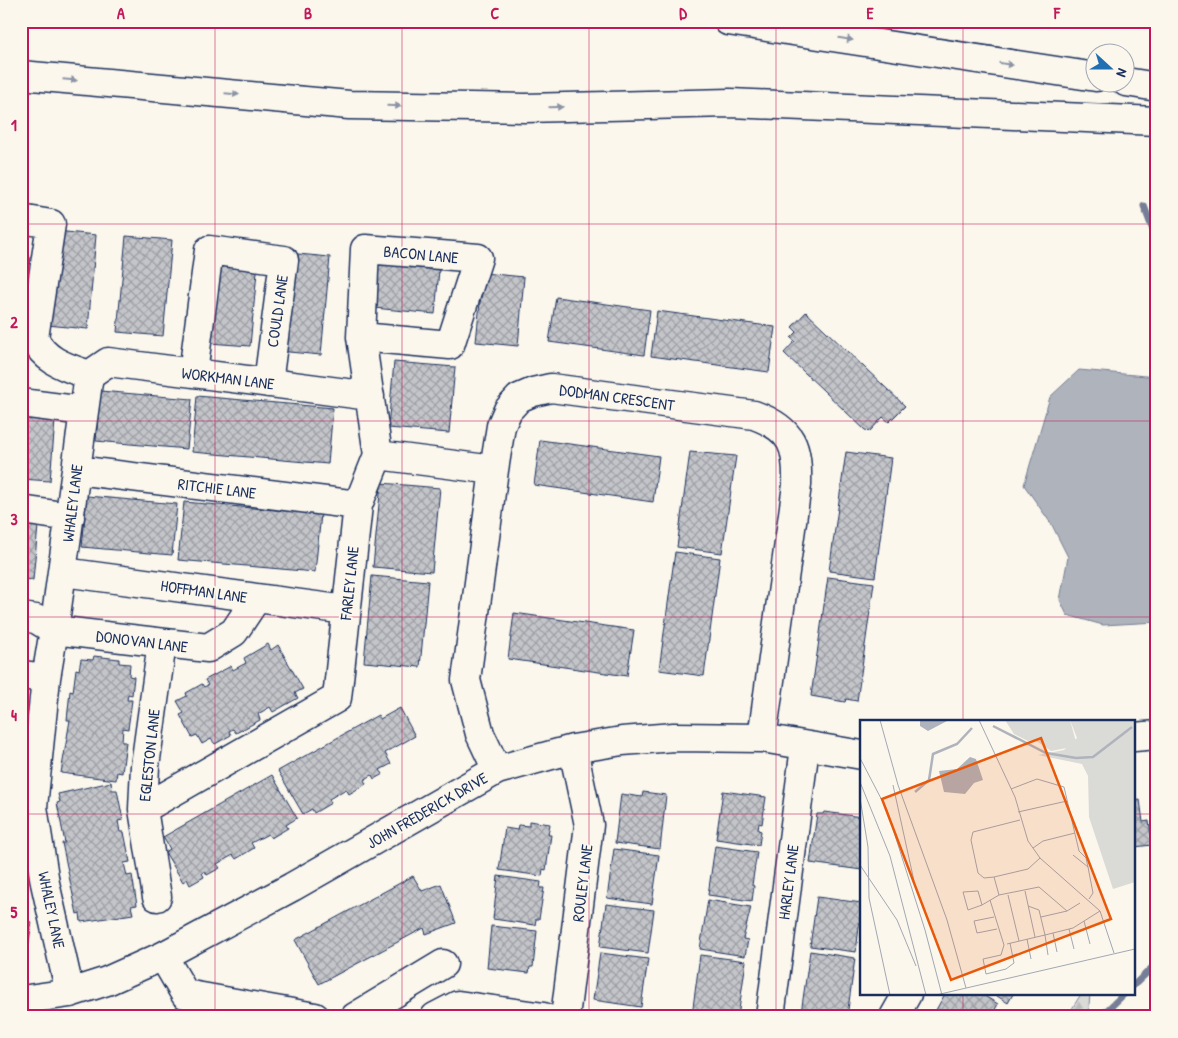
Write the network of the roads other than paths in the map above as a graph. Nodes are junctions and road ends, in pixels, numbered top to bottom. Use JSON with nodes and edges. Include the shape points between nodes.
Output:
{"nodes":[{"id":1,"x":728,"y":21,"type":"edge"},
{"id":2,"x":21,"y":75,"type":"edge"},
{"id":3,"x":1086,"y":75,"type":"edge"},
{"id":4,"x":1136,"y":84,"type":"edge"},
{"id":5,"x":1157,"y":87,"type":"edge"},
{"id":6,"x":1157,"y":121,"type":"edge"},
{"id":7,"x":21,"y":219,"type":"edge"},
{"id":8,"x":365,"y":249,"type":"joint"},
{"id":9,"x":361,"y":337,"type":"junction"},
{"id":10,"x":192,"y":373,"type":"junction"},
{"id":11,"x":89,"y":375,"type":"junction"},
{"id":12,"x":268,"y":383,"type":"junction"},
{"id":13,"x":370,"y":396,"type":"junction"},
{"id":14,"x":21,"y":403,"type":"edge"},
{"id":15,"x":84,"y":412,"type":"junction"},
{"id":16,"x":378,"y":455,"type":"junction"},
{"id":17,"x":76,"y":470,"type":"junction"},
{"id":18,"x":494,"y":470,"type":"junction"},
{"id":19,"x":358,"y":505,"type":"junction"},
{"id":20,"x":21,"y":510,"type":"edge"},
{"id":21,"x":70,"y":517,"type":"junction"},
{"id":22,"x":63,"y":572,"type":"junction"},
{"id":23,"x":256,"y":599,"type":"junction"},
{"id":24,"x":346,"y":610,"type":"junction"},
{"id":25,"x":21,"y":617,"type":"edge"},
{"id":26,"x":54,"y":630,"type":"junction"},
{"id":27,"x":162,"y":643,"type":"junction"},
{"id":28,"x":34,"y":676,"type":"edge"},
{"id":29,"x":1157,"y":734,"type":"edge"},
{"id":30,"x":1136,"y":737,"type":"edge"},
{"id":31,"x":762,"y":738,"type":"junction"},
{"id":32,"x":806,"y":747,"type":"junction"},
{"id":33,"x":573,"y":749,"type":"junction"},
{"id":34,"x":860,"y":755,"type":"edge"},
{"id":35,"x":497,"y":770,"type":"junction"},
{"id":36,"x":28,"y":780,"type":"edge"},
{"id":37,"x":143,"y":809,"type":"junction"},
{"id":38,"x":33,"y":882,"type":"edge"},
{"id":39,"x":157,"y":897,"type":"dead end"},
{"id":40,"x":163,"y":956,"type":"junction"},
{"id":41,"x":443,"y":964,"type":"dead end"},
{"id":42,"x":70,"y":993,"type":"junction"},
{"id":43,"x":906,"y":996,"type":"edge"},
{"id":44,"x":21,"y":1000,"type":"edge"},
{"id":45,"x":314,"y":1017,"type":"edge"},
{"id":46,"x":355,"y":1017,"type":"edge"},
{"id":47,"x":435,"y":1017,"type":"edge"},
{"id":48,"x":544,"y":1017,"type":"edge"},
{"id":49,"x":565,"y":1017,"type":"edge"},
{"id":50,"x":770,"y":1017,"type":"edge"},
{"id":51,"x":894,"y":1017,"type":"edge"}],
"edges":[{"from":1,"to":3,"type":"main road","one_way":true},
{"from":2,"to":6,"type":"main road","one_way":true,"via":[[349,105],[525,108],[730,103]]},
{"from":4,"to":5,"type":"main road"},
{"from":7,"to":11,"type":"main road","via":[[51,224],[34,338],[49,359]]},
{"from":8,"to":9,"type":"main road","name":"FARLEY LANE"},
{"from":8,"to":9,"type":"main road","name":"BACON LANE","via":[[478,258],[450,345]]},
{"from":9,"to":13,"type":"main road","name":"FARLEY LANE"},
{"from":10,"to":11,"type":"main road","name":"WORKMAN LANE","via":[[108,362]]},
{"from":10,"to":12,"type":"main road","name":"WORKMAN LANE"},
{"from":10,"to":12,"type":"main road","name":"COULD LANE","via":[[209,250],[284,260]]},
{"from":11,"to":15,"type":"main road","name":"WHALEY LANE"},
{"from":12,"to":13,"type":"main road","name":"WORKMAN LANE"},
{"from":13,"to":16,"type":"main road","name":"FARLEY LANE"},
{"from":14,"to":15,"type":"main road"},
{"from":15,"to":17,"type":"main road","name":"WHALEY LANE"},
{"from":16,"to":18,"type":"main road"},
{"from":16,"to":19,"type":"main road","name":"FARLEY LANE"},
{"from":17,"to":19,"type":"main road","name":"RITCHIE LANE"},
{"from":17,"to":21,"type":"main road","name":"WHALEY LANE"},
{"from":18,"to":31,"type":"main road","name":"DODMAN CRESCENT","via":[[500,426],[508,410],[520,398],[551,388],[754,415],[785,432],[794,446],[797,485]]},
{"from":18,"to":35,"type":"main road","name":"DODMAN CRESCENT","via":[[466,680],[480,734]]},
{"from":19,"to":24,"type":"main road","name":"FARLEY LANE"},
{"from":20,"to":21,"type":"main road"},
{"from":21,"to":22,"type":"main road","name":"WHALEY LANE"},
{"from":22,"to":23,"type":"main road","name":"HOFFMAN LANE"},
{"from":22,"to":26,"type":"main road","name":"WHALEY LANE"},
{"from":23,"to":24,"type":"main road","name":"HOFFMAN LANE"},
{"from":23,"to":27,"type":"main road","name":"DONOVAN LANE","via":[[234,632],[213,646]]},
{"from":24,"to":37,"type":"main road","name":"FARLEY LANE","via":[[337,698]]},
{"from":25,"to":26,"type":"main road","via":[[36,619]]},
{"from":26,"to":27,"type":"main road","name":"DONOVAN LANE"},
{"from":26,"to":28,"type":"main road"},
{"from":27,"to":37,"type":"main road","name":"EGLESTON LANE","via":[[145,766]]},
{"from":28,"to":36,"type":"main road","name":"WHALEY LANE"},
{"from":29,"to":30,"type":"main road"},
{"from":31,"to":32,"type":"main road","name":"JOHN FREDERICK DRIVE"},
{"from":31,"to":33,"type":"main road","name":"JOHN FREDERICK DRIVE","via":[[674,737]]},
{"from":32,"to":34,"type":"main road","name":"JOHN FREDERICK DRIVE"},
{"from":32,"to":50,"type":"main road","name":"HARLEY LANE"},
{"from":33,"to":35,"type":"main road","name":"JOHN FREDERICK DRIVE"},
{"from":33,"to":49,"type":"main road","name":"ROULEY LANE","via":[[589,825]]},
{"from":35,"to":40,"type":"main road","name":"JOHN FREDERICK DRIVE"},
{"from":36,"to":38,"type":"main road","name":"WHALEY LANE","via":[[33,807]]},
{"from":37,"to":39,"type":"main road","name":"EGLESTON LANE"},
{"from":38,"to":42,"type":"main road","name":"WHALEY LANE"},
{"from":40,"to":42,"type":"main road","name":"JOHN FREDERICK DRIVE","via":[[107,981]]},
{"from":40,"to":45,"type":"main road","via":[[185,994]]},
{"from":41,"to":46,"type":"main road"},
{"from":42,"to":44,"type":"main road","name":"JOHN FREDERICK DRIVE"},
{"from":43,"to":51,"type":"main road"},
{"from":47,"to":48,"type":"main road","via":[[458,1005]]}]}
